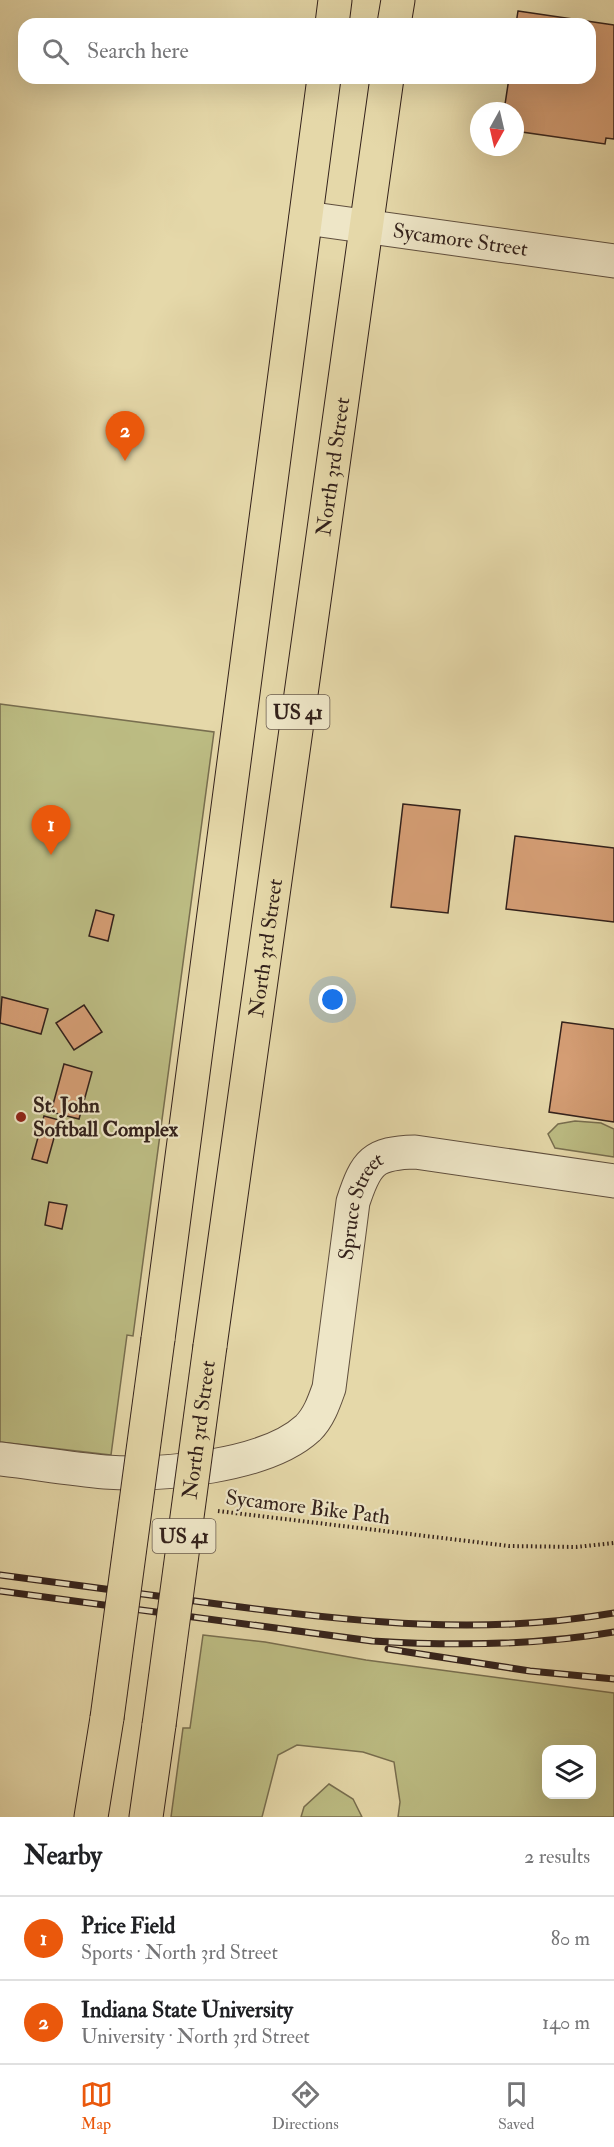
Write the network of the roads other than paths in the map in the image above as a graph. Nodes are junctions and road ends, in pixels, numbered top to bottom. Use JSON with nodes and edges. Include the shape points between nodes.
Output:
{"nodes":[{"id":1,"x":335,"y":0,"type":"edge"},
{"id":2,"x":398,"y":0,"type":"edge"},
{"id":3,"x":333,"y":18,"type":"edge"},
{"id":4,"x":395,"y":18,"type":"edge"},
{"id":5,"x":323,"y":84,"type":"edge"},
{"id":6,"x":386,"y":84,"type":"edge"},
{"id":7,"x":306,"y":218,"type":"junction"},
{"id":8,"x":366,"y":227,"type":"junction"},
{"id":9,"x":614,"y":261,"type":"edge"},
{"id":10,"x":614,"y":1181,"type":"edge"},
{"id":11,"x":0,"y":1459,"type":"edge"},
{"id":12,"x":91,"y":1817,"type":"edge"},
{"id":13,"x":146,"y":1817,"type":"edge"}],
"edges":[{"from":1,"to":3,"type":"highway"},
{"from":2,"to":4,"type":"highway"},
{"from":5,"to":7,"type":"highway","number":"US 41"},
{"from":6,"to":8,"type":"highway","name":"North 3rd Street","number":"US 41"},
{"from":7,"to":8,"type":"street","name":"Sycamore Street"},
{"from":7,"to":12,"type":"highway","number":"US 41","bridge":true},
{"from":8,"to":9,"type":"street","name":"Sycamore Street"},
{"from":8,"to":13,"type":"highway","name":"North 3rd Street","number":"US 41","bridge":true},
{"from":10,"to":11,"type":"street","name":"Spruce Street","via":[[416,1152],[379,1157],[360,1180],[353,1202],[329,1388],[320,1412],[308,1428],[283,1445],[254,1456],[170,1471],[106,1472]]}]}
